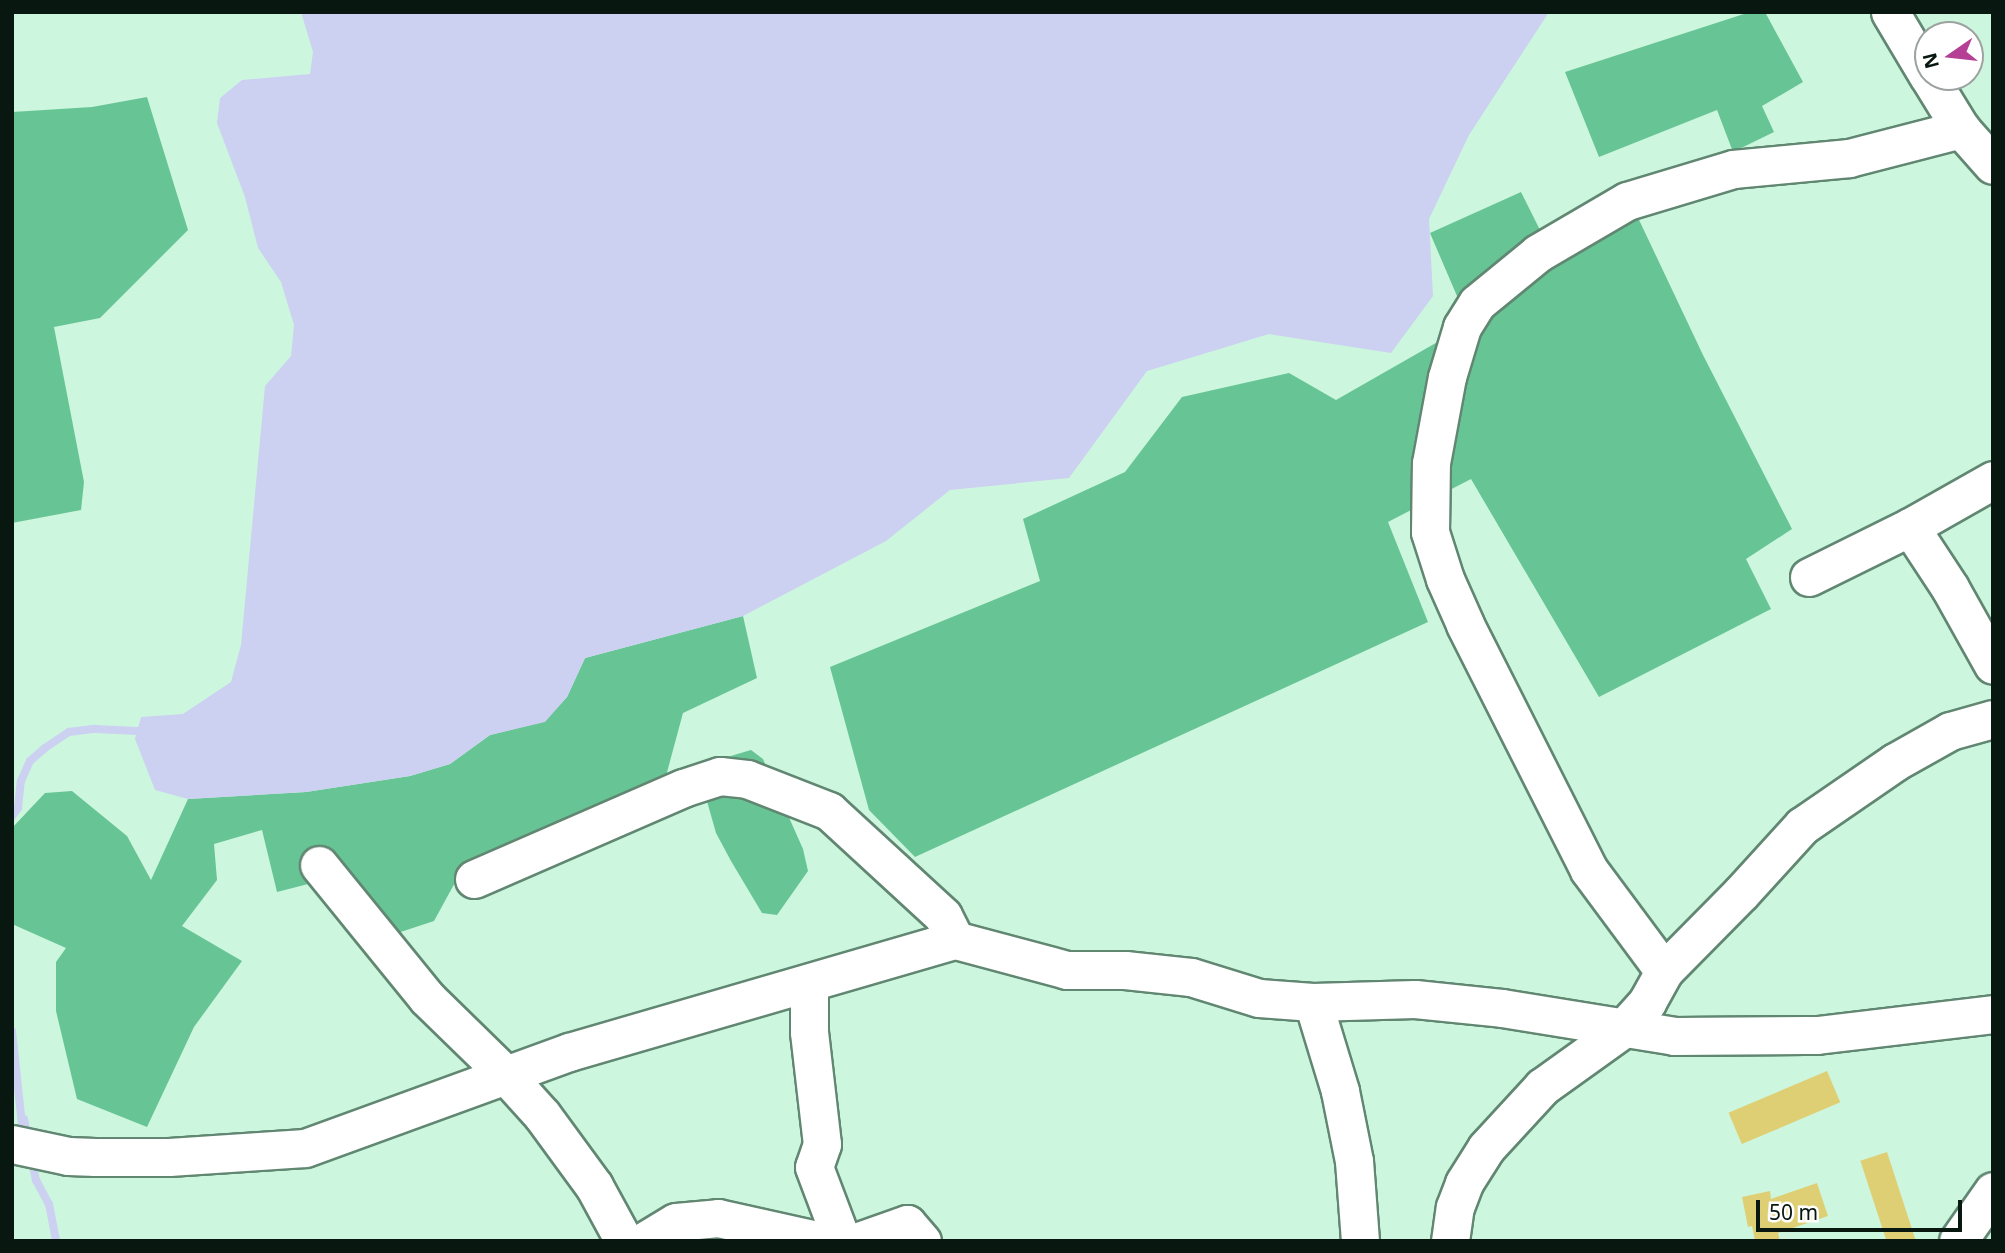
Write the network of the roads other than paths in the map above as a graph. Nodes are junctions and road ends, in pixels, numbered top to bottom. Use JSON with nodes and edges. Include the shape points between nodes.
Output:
{"nodes":[{"id":1,"x":1890,"y":12,"type":"edge"},
{"id":2,"x":1914,"y":52,"type":"edge"},
{"id":3,"x":1937,"y":91,"type":"edge"},
{"id":4,"x":1961,"y":129,"type":"junction"},
{"id":5,"x":1993,"y":165,"type":"edge"},
{"id":6,"x":1993,"y":480,"type":"edge"},
{"id":7,"x":1910,"y":527,"type":"junction"},
{"id":8,"x":1809,"y":577,"type":"dead end"},
{"id":9,"x":1993,"y":665,"type":"edge"},
{"id":10,"x":1993,"y":719,"type":"edge"},
{"id":11,"x":319,"y":865,"type":"dead end"},
{"id":12,"x":474,"y":879,"type":"dead end"},
{"id":13,"x":955,"y":940,"type":"junction"},
{"id":14,"x":1664,"y":971,"type":"junction"},
{"id":15,"x":809,"y":984,"type":"junction"},
{"id":16,"x":1313,"y":1002,"type":"junction"},
{"id":17,"x":1993,"y":1014,"type":"edge"},
{"id":18,"x":1623,"y":1029,"type":"junction"},
{"id":19,"x":505,"y":1074,"type":"junction"},
{"id":20,"x":12,"y":1144,"type":"edge"},
{"id":21,"x":1993,"y":1191,"type":"edge"},
{"id":22,"x":624,"y":1241,"type":"edge"},
{"id":23,"x":644,"y":1241,"type":"edge"},
{"id":24,"x":821,"y":1241,"type":"edge"},
{"id":25,"x":842,"y":1241,"type":"edge"},
{"id":26,"x":859,"y":1241,"type":"edge"},
{"id":27,"x":922,"y":1241,"type":"edge"},
{"id":28,"x":1360,"y":1241,"type":"edge"},
{"id":29,"x":1450,"y":1241,"type":"edge"},
{"id":30,"x":1958,"y":1241,"type":"edge"}],
"edges":[{"from":1,"to":2,"type":"street"},
{"from":3,"to":4,"type":"street"},
{"from":4,"to":5,"type":"street"},
{"from":4,"to":14,"type":"street","via":[[1849,158],[1734,169],[1627,201],[1538,253],[1477,303],[1462,327],[1447,377],[1431,463],[1430,532],[1437,556],[1465,624],[1590,870]]},
{"from":6,"to":7,"type":"street"},
{"from":7,"to":8,"type":"street"},
{"from":7,"to":9,"type":"street"},
{"from":10,"to":14,"type":"street","via":[[1950,732],[1836,799],[1802,826]]},
{"from":11,"to":19,"type":"street","via":[[427,998]]},
{"from":12,"to":13,"type":"street","via":[[720,775],[747,779],[829,811],[943,916]]},
{"from":13,"to":15,"type":"street"},
{"from":13,"to":16,"type":"street","via":[[1067,970],[1191,977],[1259,998]]},
{"from":14,"to":18,"type":"street","via":[[1647,1002]]},
{"from":15,"to":19,"type":"street"},
{"from":15,"to":25,"type":"street","via":[[809,1032],[822,1144],[814,1167]]},
{"from":16,"to":18,"type":"street","via":[[1415,999]]},
{"from":16,"to":28,"type":"street","via":[[1340,1091]]},
{"from":17,"to":18,"type":"street","via":[[1817,1035],[1674,1036]]},
{"from":18,"to":29,"type":"street","via":[[1542,1087],[1486,1147],[1464,1183]]},
{"from":19,"to":20,"type":"street","via":[[305,1149],[95,1157]]},
{"from":19,"to":22,"type":"street","via":[[573,1154]]},
{"from":21,"to":30,"type":"street"},
{"from":23,"to":24,"type":"street","via":[[676,1222],[718,1217]]},
{"from":26,"to":27,"type":"street","via":[[907,1224]]}]}
